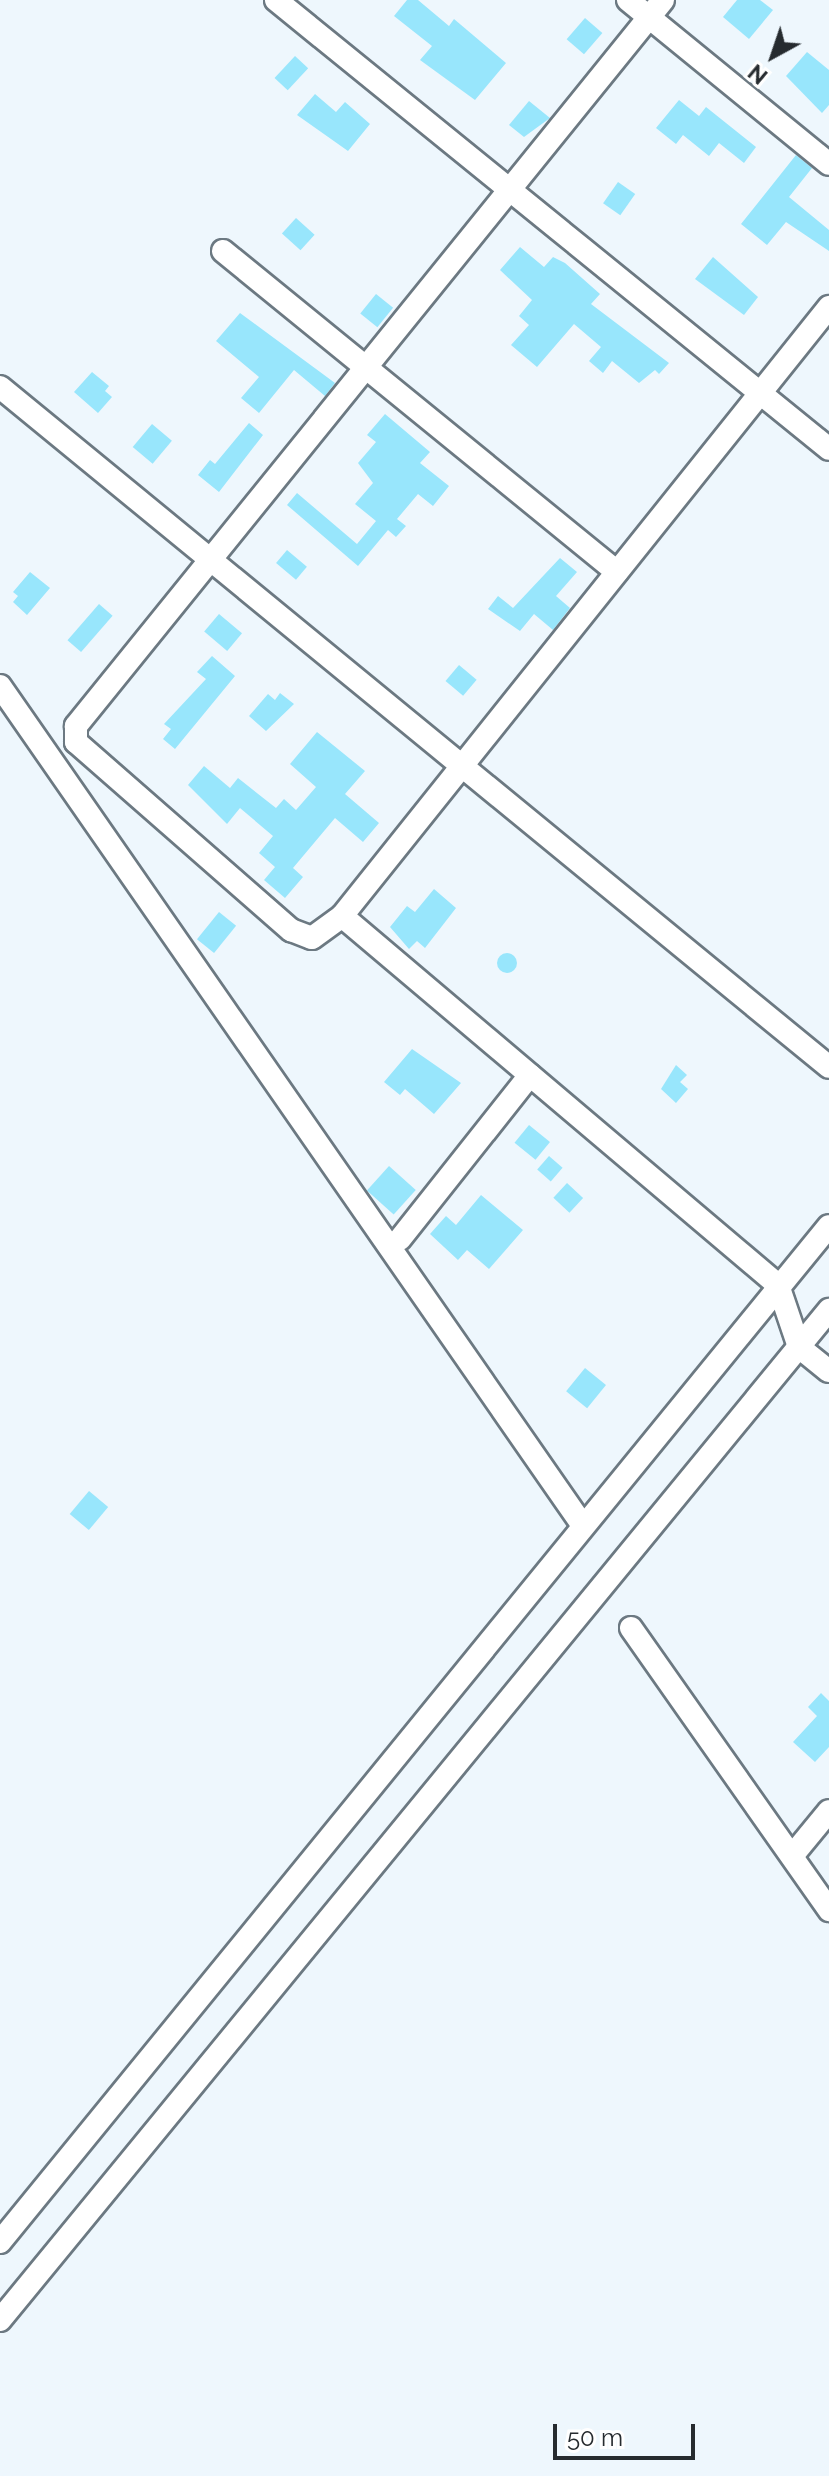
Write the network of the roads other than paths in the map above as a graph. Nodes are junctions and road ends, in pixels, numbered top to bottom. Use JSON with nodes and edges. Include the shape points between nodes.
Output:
{"nodes":[{"id":1,"x":276,"y":0,"type":"edge"},
{"id":2,"x":628,"y":0,"type":"edge"},
{"id":3,"x":656,"y":8,"type":"edge"},
{"id":4,"x":829,"y":164,"type":"edge"},
{"id":5,"x":511,"y":191,"type":"junction"},
{"id":6,"x":223,"y":251,"type":"dead end"},
{"id":7,"x":829,"y":307,"type":"edge"},
{"id":8,"x":369,"y":366,"type":"junction"},
{"id":9,"x":0,"y":387,"type":"edge"},
{"id":10,"x":760,"y":393,"type":"junction"},
{"id":11,"x":829,"y":449,"type":"edge"},
{"id":12,"x":214,"y":558,"type":"junction"},
{"id":13,"x":617,"y":572,"type":"junction"},
{"id":14,"x":0,"y":686,"type":"edge"},
{"id":15,"x":462,"y":766,"type":"junction"},
{"id":16,"x":342,"y":916,"type":"junction"},
{"id":17,"x":829,"y":1067,"type":"edge"},
{"id":18,"x":530,"y":1075,"type":"junction"},
{"id":19,"x":829,"y":1226,"type":"edge"},
{"id":20,"x":400,"y":1239,"type":"dead end"},
{"id":21,"x":778,"y":1288,"type":"junction"},
{"id":22,"x":829,"y":1310,"type":"edge"},
{"id":23,"x":799,"y":1347,"type":"junction"},
{"id":24,"x":829,"y":1371,"type":"edge"},
{"id":25,"x":579,"y":1520,"type":"dead end"},
{"id":26,"x":631,"y":1628,"type":"dead end"},
{"id":27,"x":829,"y":1811,"type":"edge"},
{"id":28,"x":792,"y":1856,"type":"junction"},
{"id":29,"x":829,"y":1910,"type":"edge"},
{"id":30,"x":0,"y":2242,"type":"edge"},
{"id":31,"x":0,"y":2320,"type":"edge"}],
"edges":[{"from":1,"to":5,"type":"street"},
{"from":2,"to":3,"type":"street"},
{"from":3,"to":4,"type":"street"},
{"from":3,"to":5,"type":"street"},
{"from":5,"to":8,"type":"street"},
{"from":5,"to":10,"type":"street"},
{"from":6,"to":8,"type":"street"},
{"from":7,"to":10,"type":"street"},
{"from":8,"to":12,"type":"street"},
{"from":8,"to":13,"type":"street"},
{"from":9,"to":12,"type":"street"},
{"from":10,"to":11,"type":"street"},
{"from":10,"to":13,"type":"street"},
{"from":12,"to":15,"type":"street"},
{"from":12,"to":16,"type":"street","via":[[76,726],[76,742],[291,930],[312,938]]},
{"from":13,"to":15,"type":"street"},
{"from":14,"to":25,"type":"street"},
{"from":15,"to":16,"type":"street"},
{"from":15,"to":17,"type":"street"},
{"from":16,"to":18,"type":"street"},
{"from":18,"to":20,"type":"street"},
{"from":18,"to":21,"type":"street"},
{"from":19,"to":21,"type":"street"},
{"from":21,"to":23,"type":"street"},
{"from":21,"to":30,"type":"street"},
{"from":22,"to":23,"type":"street"},
{"from":23,"to":24,"type":"street"},
{"from":23,"to":31,"type":"street"},
{"from":26,"to":28,"type":"street"},
{"from":27,"to":28,"type":"street"},
{"from":28,"to":29,"type":"street"}]}
